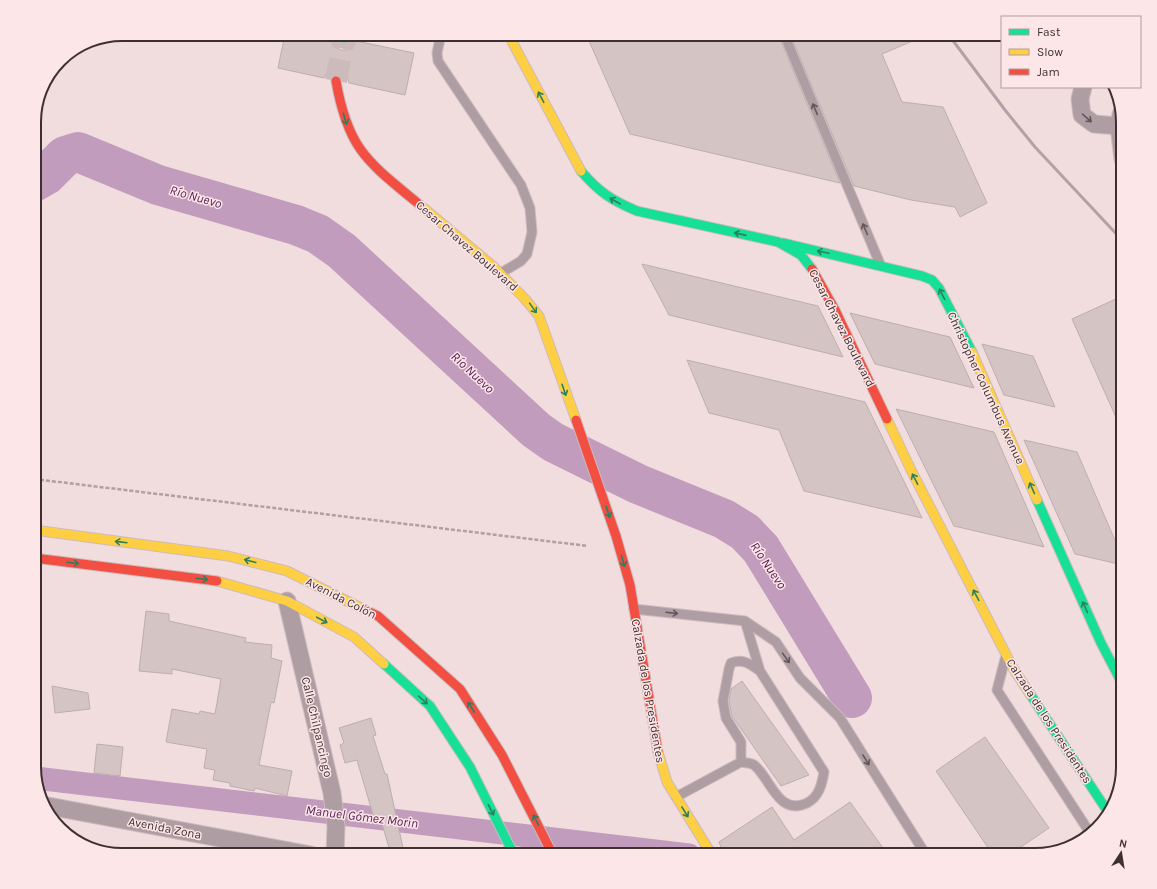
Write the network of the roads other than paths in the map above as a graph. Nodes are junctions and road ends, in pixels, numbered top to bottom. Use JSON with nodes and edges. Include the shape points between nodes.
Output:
{"nodes":[{"id":1,"x":439,"y":41,"type":"edge"},
{"id":2,"x":512,"y":41,"type":"edge"},
{"id":3,"x":787,"y":41,"type":"edge"},
{"id":4,"x":336,"y":81,"type":"tunnel mouth"},
{"id":5,"x":1083,"y":88,"type":"edge"},
{"id":6,"x":1116,"y":121,"type":"edge"},
{"id":7,"x":778,"y":242,"type":"junction"},
{"id":8,"x":880,"y":265,"type":"junction"},
{"id":9,"x":501,"y":272,"type":"junction"},
{"id":10,"x":41,"y":531,"type":"edge"},
{"id":11,"x":41,"y":559,"type":"edge"},
{"id":12,"x":630,"y":585,"type":"joint"},
{"id":13,"x":287,"y":601,"type":"junction"},
{"id":14,"x":633,"y":608,"type":"junction"},
{"id":15,"x":745,"y":621,"type":"junction"},
{"id":16,"x":994,"y":629,"type":"joint"},
{"id":17,"x":1006,"y":655,"type":"junction"},
{"id":18,"x":760,"y":671,"type":"junction"},
{"id":19,"x":1116,"y":672,"type":"edge"},
{"id":20,"x":741,"y":762,"type":"junction"},
{"id":21,"x":676,"y":797,"type":"junction"},
{"id":22,"x":51,"y":807,"type":"edge"},
{"id":23,"x":1105,"y":808,"type":"edge"},
{"id":24,"x":1087,"y":829,"type":"edge"},
{"id":25,"x":273,"y":848,"type":"edge"},
{"id":26,"x":335,"y":848,"type":"edge"},
{"id":27,"x":510,"y":848,"type":"edge"},
{"id":28,"x":549,"y":848,"type":"edge"},
{"id":29,"x":708,"y":848,"type":"edge"},
{"id":30,"x":922,"y":848,"type":"edge"}],
"edges":[{"from":1,"to":9,"type":"lane","via":[[438,61],[521,185],[530,208],[532,232],[527,254],[521,261]]},
{"from":7,"to":2,"type":"main road","name":"Cesar Chavez Boulevard","one_way":true,"via":[[637,211],[596,189],[578,167]]},
{"from":8,"to":3,"type":"lane","one_way":true},
{"from":4,"to":9,"type":"main road","name":"Cesar Chavez Boulevard","one_way":true,"via":[[348,130],[360,151],[381,173]]},
{"from":5,"to":6,"type":"street","one_way":true,"via":[[1080,99],[1082,114],[1094,124]]},
{"from":8,"to":7,"type":"main road","name":"Christopher Columbus Avenue","one_way":true},
{"from":16,"to":7,"type":"main road","name":"Cesar Chavez Boulevard","one_way":true,"via":[[911,470],[835,310],[808,262]]},
{"from":19,"to":8,"type":"main road","name":"Christopher Columbus Avenue","one_way":true,"via":[[966,340],[939,288],[932,280],[922,276]]},
{"from":9,"to":12,"type":"main road","name":"Cesar Chavez Boulevard","one_way":true,"via":[[525,297],[538,316],[616,536]]},
{"from":28,"to":10,"type":"main road","name":"Avenida Colón","one_way":true,"via":[[502,755],[460,689],[378,616],[287,571],[228,556]]},
{"from":11,"to":13,"type":"main road","one_way":true,"via":[[213,580]]},
{"from":12,"to":14,"type":"main road","name":"Calzada de los Presidentes"},
{"from":13,"to":26,"type":"street","name":"Calle Chilpancingo","via":[[332,793],[336,826]]},
{"from":13,"to":27,"type":"main road","one_way":true,"via":[[354,637],[430,706],[470,767]]},
{"from":14,"to":15,"type":"lane","one_way":true},
{"from":14,"to":21,"type":"main road","name":"Calzada de los Presidentes","via":[[658,754],[667,782]]},
{"from":15,"to":18,"type":"lane"},
{"from":15,"to":30,"type":"lane","one_way":true,"via":[[776,642],[800,678],[840,718]]},
{"from":16,"to":17,"type":"main road","name":"Calzada de los Presidentes"},
{"from":17,"to":23,"type":"main road","name":"Calzada de los Presidentes"},
{"from":17,"to":24,"type":"lane","via":[[997,690]]},
{"from":18,"to":20,"type":"lane","via":[[745,661],[738,660],[732,663],[729,669],[723,702],[726,718],[742,742]]},
{"from":18,"to":20,"type":"lane","via":[[824,772],[822,785],[814,800],[801,806],[790,804],[781,800],[754,765]]},
{"from":20,"to":21,"type":"lane"},
{"from":21,"to":29,"type":"main road","name":"Calzada de los Presidentes","one_way":true},
{"from":22,"to":25,"type":"street","name":"Avenida Zona"}]}
